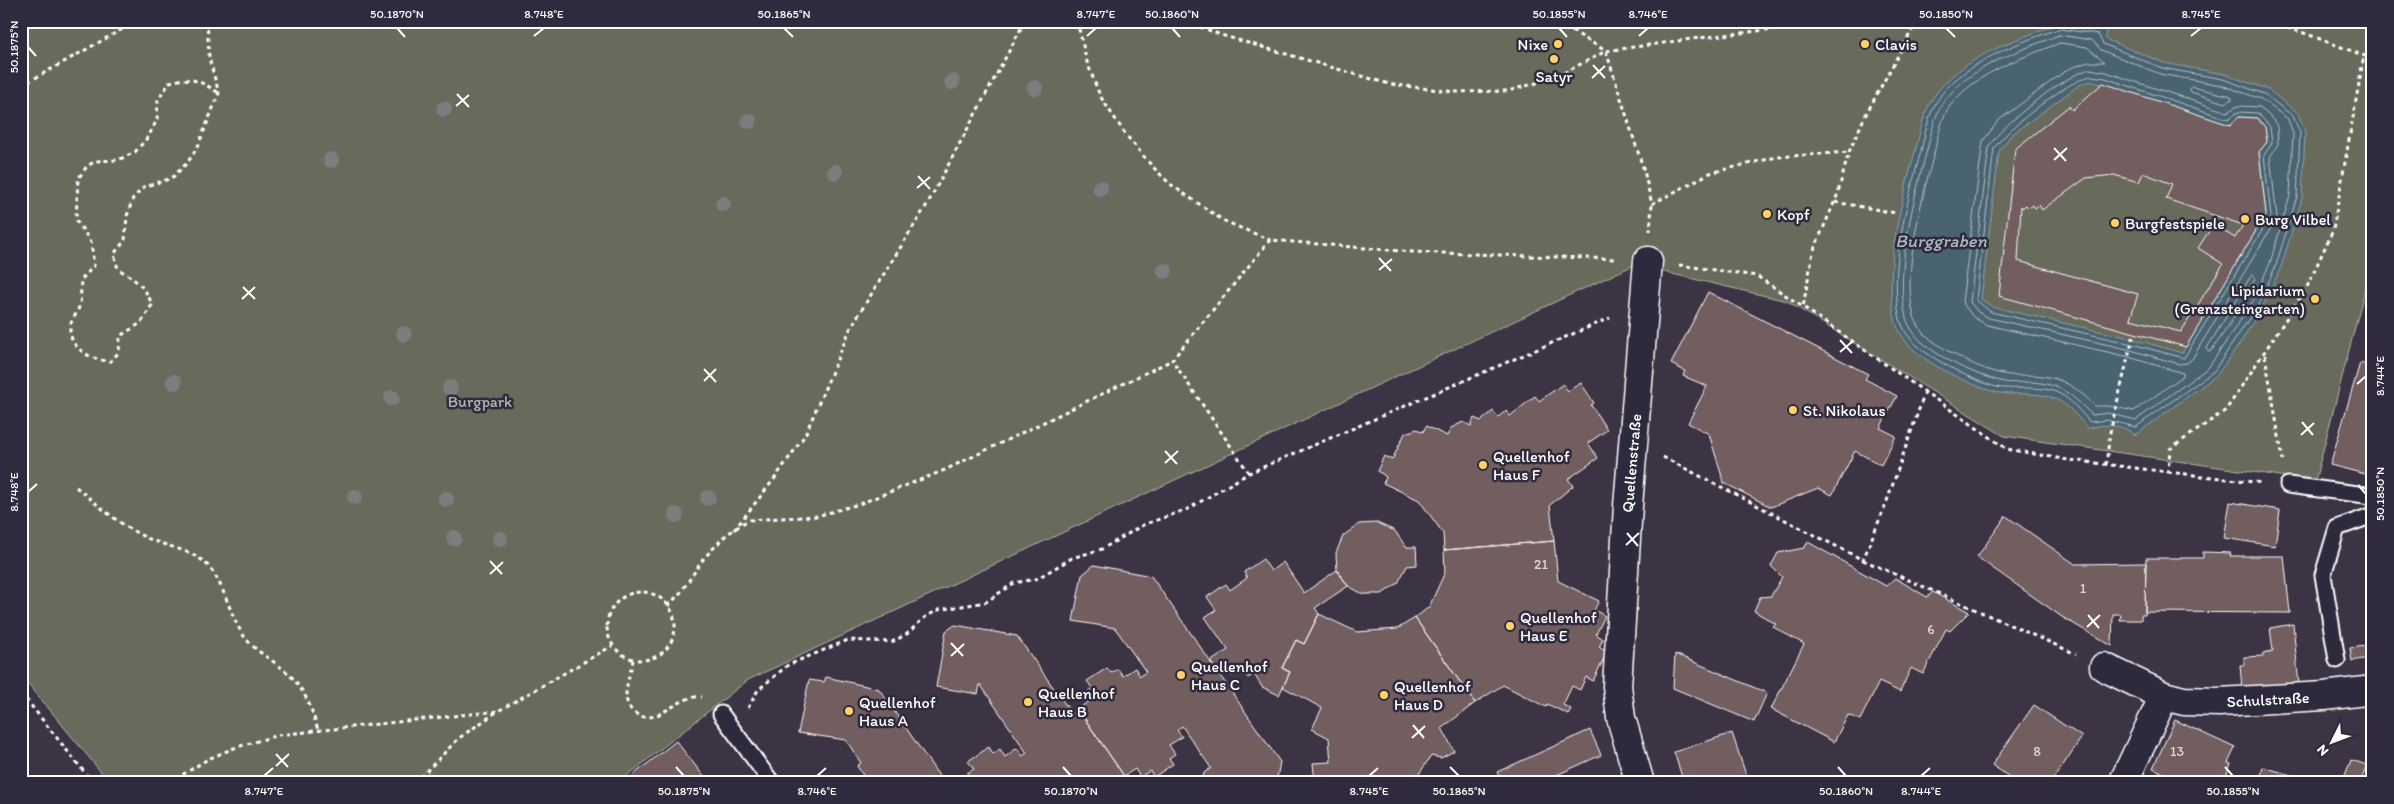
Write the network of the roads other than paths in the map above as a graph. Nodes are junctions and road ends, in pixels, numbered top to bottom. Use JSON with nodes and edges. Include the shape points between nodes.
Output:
{"nodes":[{"id":1,"x":1648,"y":261,"type":"road end"},
{"id":2,"x":2288,"y":486,"type":"road end"},
{"id":3,"x":2373,"y":496,"type":"edge"},
{"id":4,"x":2373,"y":516,"type":"edge"},
{"id":5,"x":2337,"y":660,"type":"dead end"},
{"id":6,"x":2104,"y":667,"type":"road end"},
{"id":7,"x":2373,"y":690,"type":"edge"},
{"id":8,"x":2164,"y":696,"type":"junction"},
{"id":9,"x":720,"y":714,"type":"road end"},
{"id":10,"x":772,"y":783,"type":"edge"},
{"id":11,"x":1640,"y":783,"type":"edge"},
{"id":12,"x":2123,"y":783,"type":"edge"}],
"edges":[{"from":1,"to":11,"type":"street","name":"Quellenstraße","via":[[1617,686],[1621,718]]},
{"from":2,"to":3,"type":"lane"},
{"from":4,"to":5,"type":"lane","via":[[2337,528],[2323,574]]},
{"from":6,"to":8,"type":"street","name":"Schulstraße"},
{"from":7,"to":8,"type":"street","name":"Schulstraße","via":[[2219,702],[2184,701]]},
{"from":8,"to":12,"type":"street"},
{"from":9,"to":10,"type":"lane"}]}
